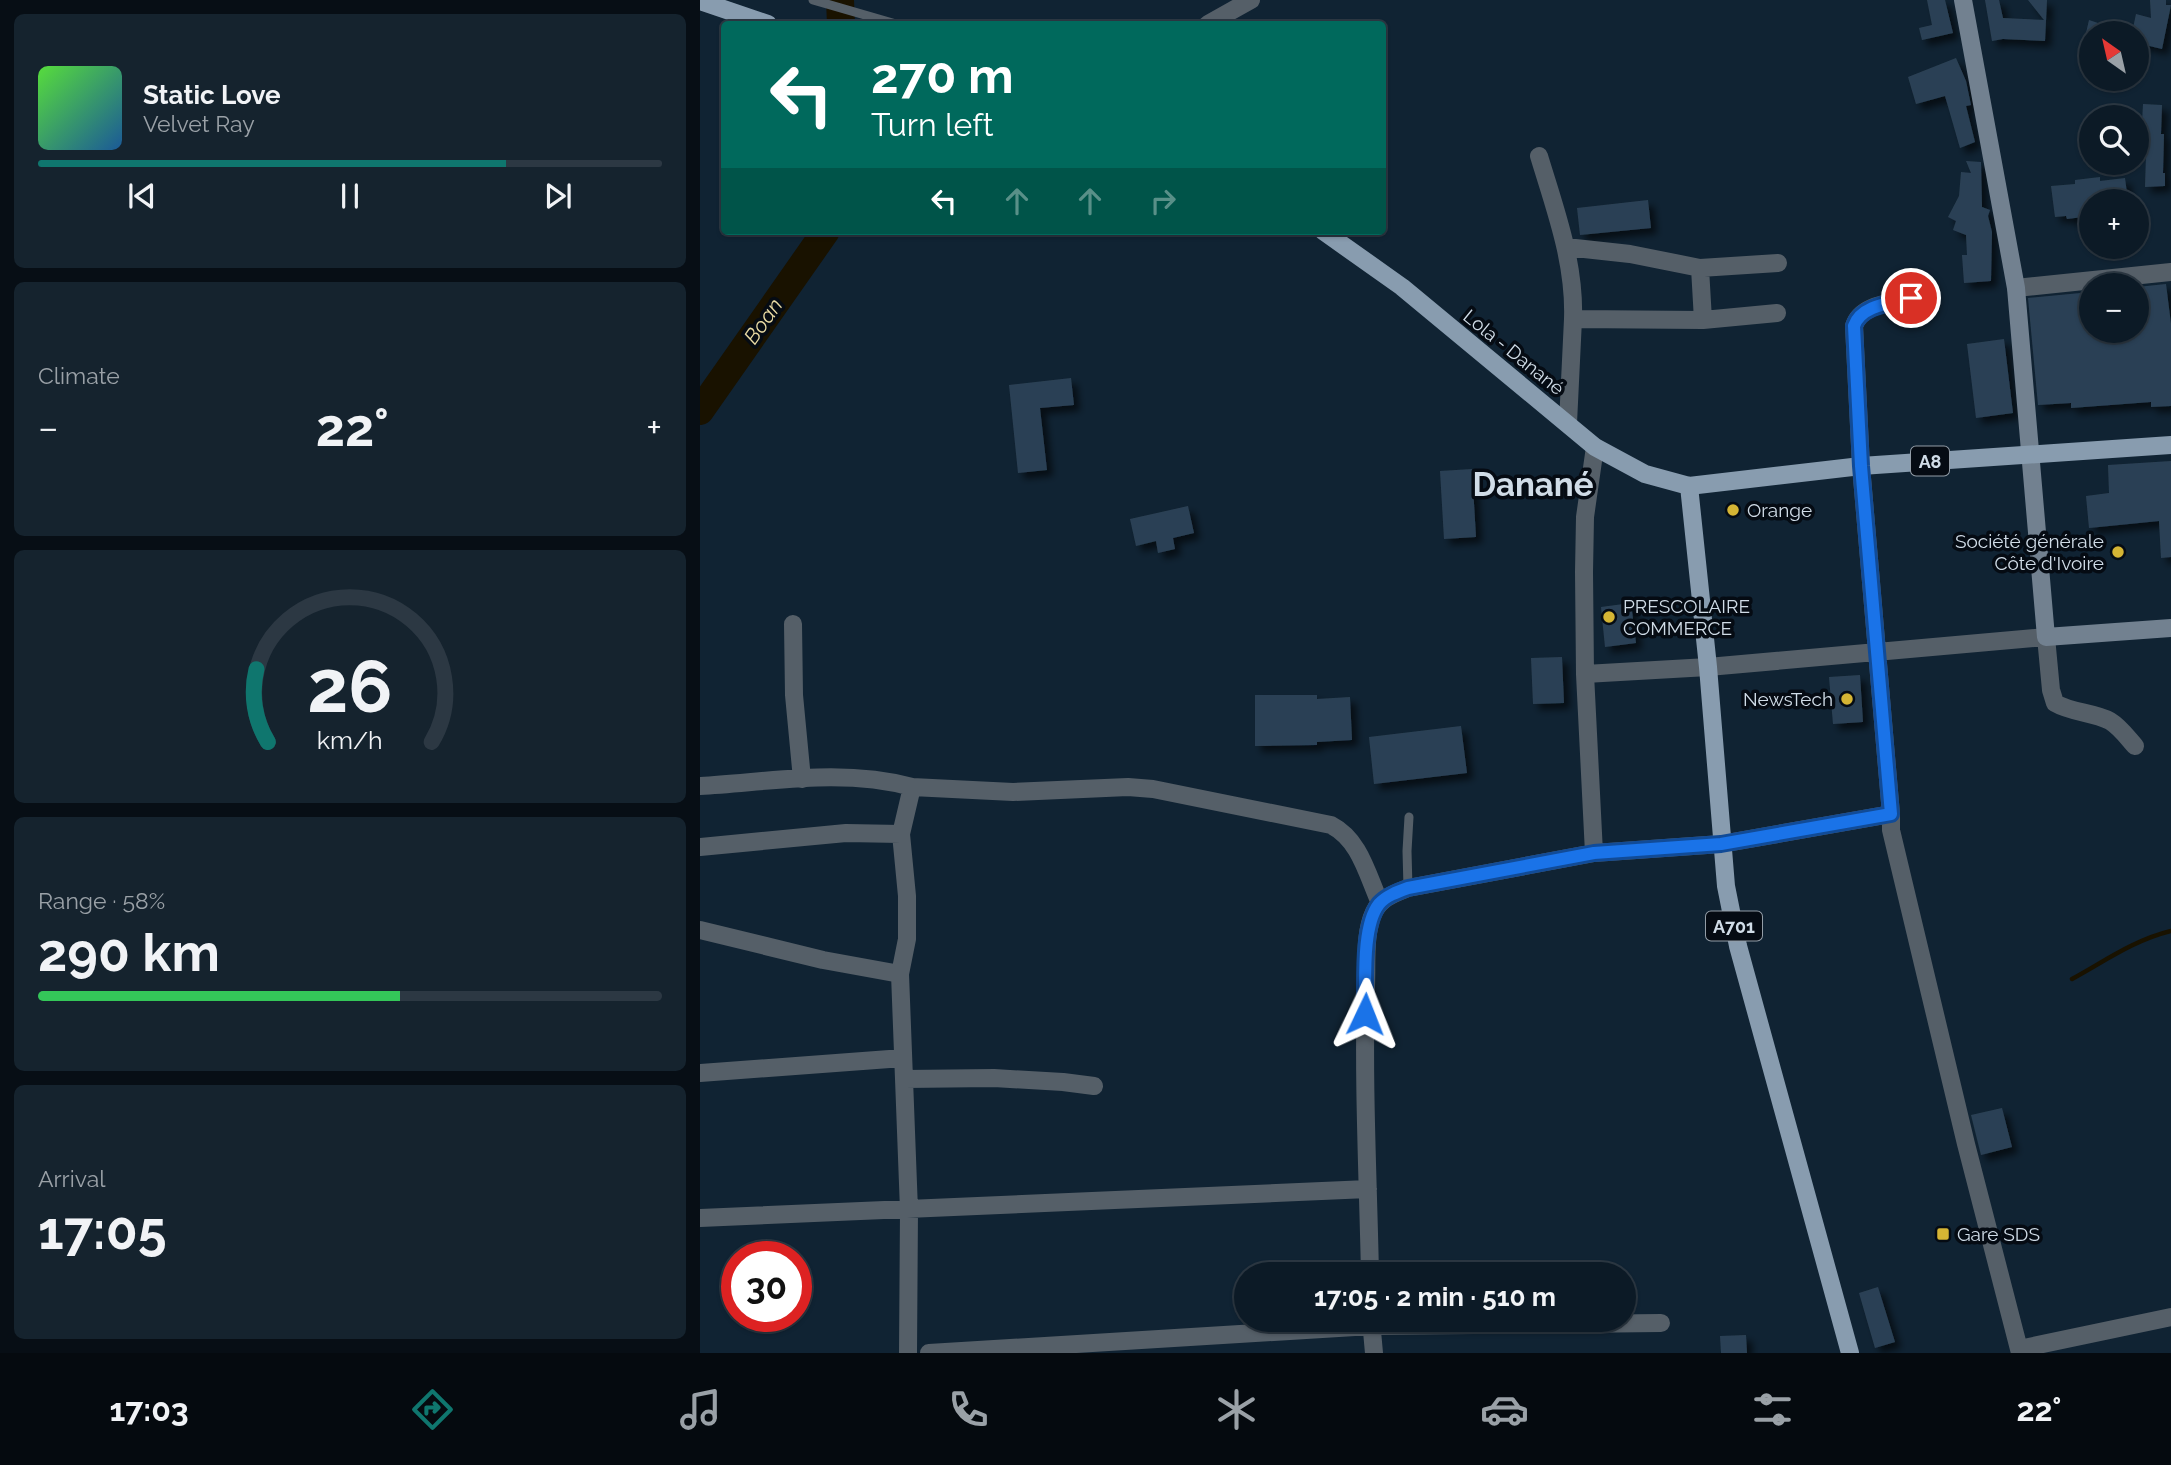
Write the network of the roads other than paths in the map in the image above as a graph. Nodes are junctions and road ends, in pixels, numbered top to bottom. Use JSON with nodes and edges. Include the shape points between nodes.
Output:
{"nodes":[{"id":1,"x":813,"y":0,"type":"edge"},
{"id":2,"x":1251,"y":0,"type":"edge"},
{"id":3,"x":1963,"y":0,"type":"edge"},
{"id":4,"x":700,"y":1,"type":"edge"},
{"id":5,"x":759,"y":21,"type":"edge"},
{"id":6,"x":886,"y":21,"type":"edge"},
{"id":7,"x":1213,"y":21,"type":"edge"},
{"id":8,"x":1539,"y":156,"type":"dead end"},
{"id":9,"x":1329,"y":235,"type":"edge"},
{"id":10,"x":1566,"y":247,"type":"junction"},
{"id":11,"x":1777,"y":263,"type":"dead end"},
{"id":12,"x":1700,"y":268,"type":"junction"},
{"id":13,"x":2171,"y":272,"type":"edge"},
{"id":14,"x":2016,"y":288,"type":"junction"},
{"id":15,"x":1911,"y":298,"type":"dead end"},
{"id":16,"x":1777,"y":313,"type":"dead end"},
{"id":17,"x":1573,"y":319,"type":"junction"},
{"id":18,"x":1703,"y":320,"type":"junction"},
{"id":19,"x":1568,"y":423,"type":"junction"},
{"id":20,"x":2171,"y":445,"type":"edge"},
{"id":21,"x":1595,"y":447,"type":"junction"},
{"id":22,"x":2031,"y":453,"type":"junction"},
{"id":23,"x":1861,"y":466,"type":"junction"},
{"id":24,"x":1689,"y":486,"type":"junction"},
{"id":25,"x":793,"y":624,"type":"dead end"},
{"id":26,"x":2171,"y":628,"type":"edge"},
{"id":27,"x":2046,"y":637,"type":"junction"},
{"id":28,"x":1877,"y":653,"type":"junction"},
{"id":29,"x":1708,"y":667,"type":"junction"},
{"id":30,"x":1585,"y":674,"type":"junction"},
{"id":31,"x":2135,"y":746,"type":"dead end"},
{"id":32,"x":802,"y":779,"type":"junction"},
{"id":33,"x":700,"y":786,"type":"edge"},
{"id":34,"x":912,"y":787,"type":"junction"},
{"id":35,"x":1891,"y":814,"type":"junction"},
{"id":36,"x":1409,"y":817,"type":"dead end"},
{"id":37,"x":901,"y":834,"type":"junction"},
{"id":38,"x":1721,"y":844,"type":"junction"},
{"id":39,"x":700,"y":847,"type":"edge"},
{"id":40,"x":1594,"y":853,"type":"junction"},
{"id":41,"x":1408,"y":888,"type":"junction"},
{"id":42,"x":1380,"y":903,"type":"junction"},
{"id":43,"x":700,"y":930,"type":"edge"},
{"id":44,"x":900,"y":974,"type":"junction"},
{"id":45,"x":903,"y":1058,"type":"junction"},
{"id":46,"x":700,"y":1073,"type":"edge"},
{"id":47,"x":905,"y":1079,"type":"junction"},
{"id":48,"x":1094,"y":1086,"type":"dead end"},
{"id":49,"x":1368,"y":1189,"type":"junction"},
{"id":50,"x":909,"y":1210,"type":"junction"},
{"id":51,"x":700,"y":1218,"type":"edge"},
{"id":52,"x":1370,"y":1262,"type":"edge"},
{"id":53,"x":1636,"y":1323,"type":"edge"},
{"id":54,"x":1661,"y":1323,"type":"dead end"},
{"id":55,"x":2169,"y":1324,"type":"edge"},
{"id":56,"x":1238,"y":1332,"type":"edge"},
{"id":57,"x":1372,"y":1332,"type":"edge"},
{"id":58,"x":2020,"y":1351,"type":"edge"},
{"id":59,"x":908,"y":1353,"type":"edge"},
{"id":60,"x":929,"y":1353,"type":"edge"},
{"id":61,"x":1374,"y":1353,"type":"edge"},
{"id":62,"x":1850,"y":1353,"type":"edge"}],
"edges":[{"from":1,"to":6,"type":"lane"},
{"from":2,"to":7,"type":"street"},
{"from":3,"to":14,"type":"street"},
{"from":4,"to":5,"type":"main road"},
{"from":8,"to":10,"type":"street"},
{"from":9,"to":19,"type":"main road","name":"Lola - Danané","number":"A8","via":[[1402,287]]},
{"from":10,"to":12,"type":"street"},
{"from":10,"to":17,"type":"street"},
{"from":11,"to":12,"type":"street"},
{"from":12,"to":18,"type":"street"},
{"from":13,"to":14,"type":"street"},
{"from":14,"to":22,"type":"street"},
{"from":15,"to":23,"type":"street","via":[[1875,307],[1860,315],[1854,326]]},
{"from":16,"to":18,"type":"street"},
{"from":17,"to":18,"type":"street"},
{"from":17,"to":19,"type":"street"},
{"from":19,"to":21,"type":"main road","name":"Lola - Danané","number":"A8"},
{"from":20,"to":22,"type":"main road","number":"A8"},
{"from":21,"to":24,"type":"main road","name":"Lola - Danané","number":"A8","via":[[1645,474]]},
{"from":21,"to":30,"type":"street","via":[[1585,517]]},
{"from":22,"to":23,"type":"main road","number":"A8"},
{"from":22,"to":27,"type":"street"},
{"from":23,"to":24,"type":"main road","number":"A8"},
{"from":23,"to":28,"type":"street"},
{"from":24,"to":29,"type":"main road","number":"A701"},
{"from":25,"to":32,"type":"street"},
{"from":26,"to":27,"type":"street"},
{"from":27,"to":28,"type":"street"},
{"from":27,"to":31,"type":"street","via":[[2055,703],[2109,721]]},
{"from":28,"to":29,"type":"street"},
{"from":28,"to":35,"type":"street"},
{"from":29,"to":30,"type":"street"},
{"from":29,"to":38,"type":"main road","number":"A701"},
{"from":30,"to":40,"type":"street"},
{"from":32,"to":33,"type":"street"},
{"from":32,"to":34,"type":"street","via":[[835,775]]},
{"from":34,"to":37,"type":"street"},
{"from":34,"to":42,"type":"street","via":[[1013,792],[1153,789],[1331,825],[1352,841]]},
{"from":35,"to":38,"type":"street"},
{"from":35,"to":58,"type":"street","via":[[1891,830],[1966,1144]]},
{"from":36,"to":41,"type":"lane"},
{"from":37,"to":39,"type":"street","via":[[846,833]]},
{"from":37,"to":44,"type":"street","via":[[908,939]]},
{"from":38,"to":40,"type":"street"},
{"from":38,"to":62,"type":"main road","number":"A701","via":[[1738,946]]},
{"from":40,"to":41,"type":"street"},
{"from":41,"to":42,"type":"street"},
{"from":42,"to":49,"type":"street","via":[[1369,934],[1366,976]]},
{"from":43,"to":44,"type":"street"},
{"from":44,"to":45,"type":"street"},
{"from":45,"to":46,"type":"street"},
{"from":45,"to":47,"type":"street"},
{"from":47,"to":48,"type":"street","via":[[994,1078]]},
{"from":47,"to":50,"type":"street"},
{"from":49,"to":50,"type":"street"},
{"from":49,"to":52,"type":"street"},
{"from":50,"to":51,"type":"street"},
{"from":50,"to":59,"type":"street"},
{"from":53,"to":54,"type":"street"},
{"from":55,"to":58,"type":"street"},
{"from":56,"to":60,"type":"street"},
{"from":57,"to":61,"type":"street"}]}
